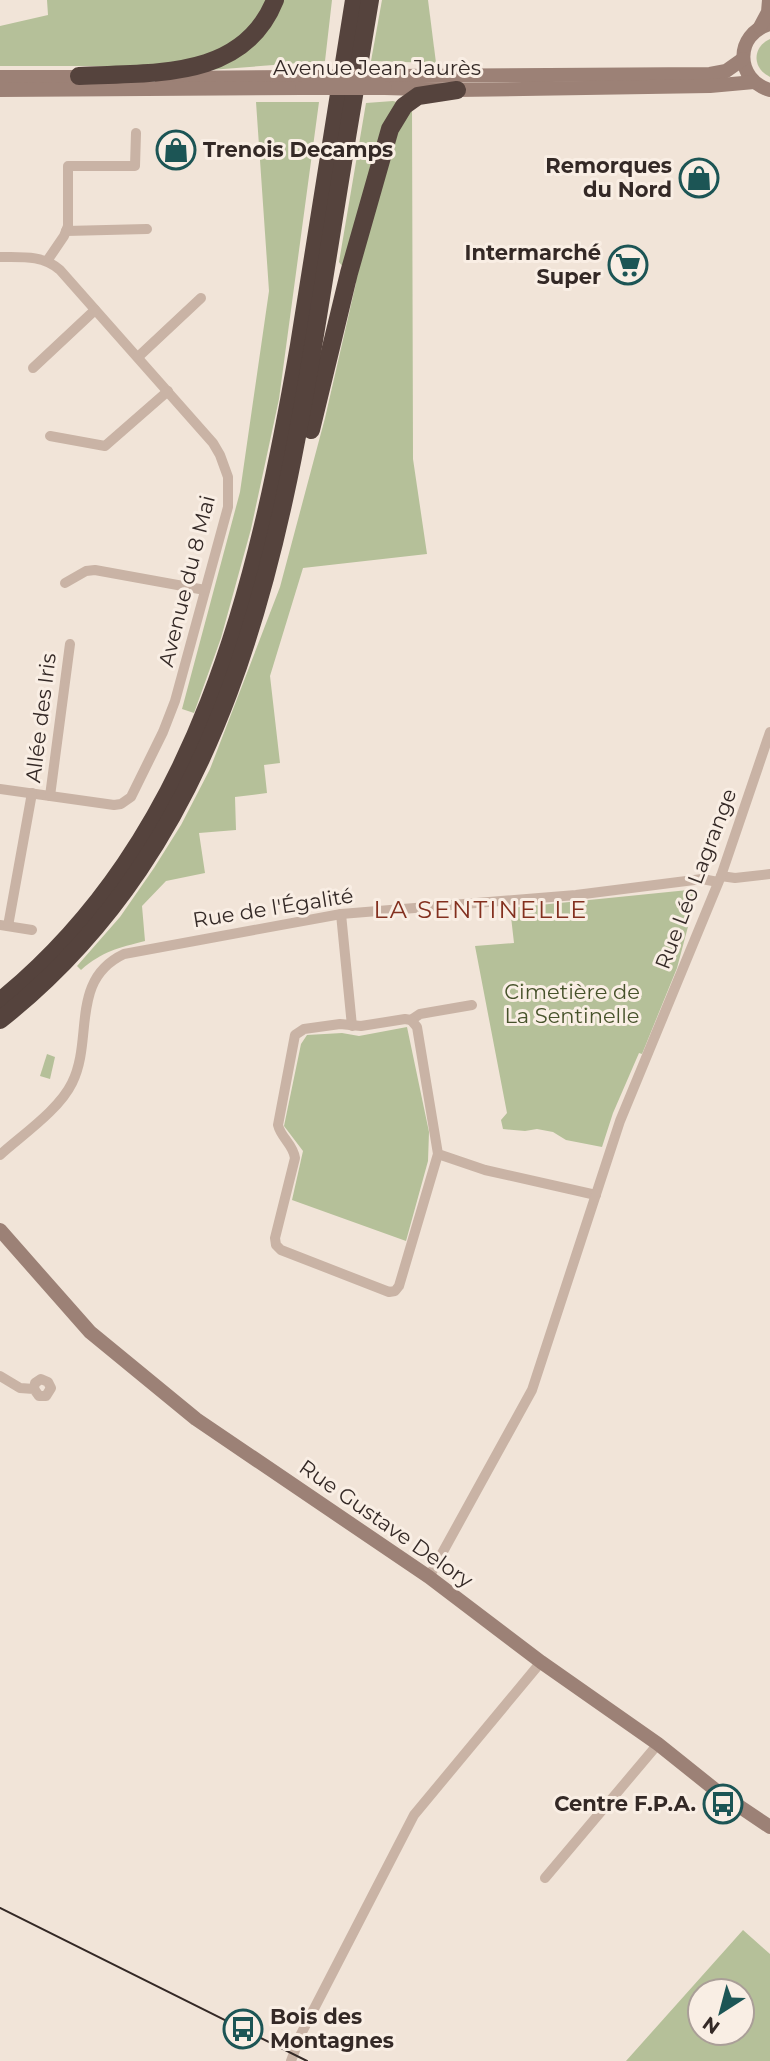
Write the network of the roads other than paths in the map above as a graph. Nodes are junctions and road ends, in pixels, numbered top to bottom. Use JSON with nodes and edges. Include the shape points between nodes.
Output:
{"nodes":[{"id":1,"x":275,"y":0,"type":"edge"},
{"id":2,"x":345,"y":0,"type":"edge"},
{"id":3,"x":354,"y":0,"type":"edge"},
{"id":4,"x":370,"y":0,"type":"edge"},
{"id":5,"x":769,"y":0,"type":"edge"},
{"id":6,"x":765,"y":26,"type":"edge"},
{"id":7,"x":743,"y":60,"type":"junction"},
{"id":8,"x":0,"y":76,"type":"edge"},
{"id":9,"x":79,"y":76,"type":"junction"},
{"id":10,"x":341,"y":78,"type":"junction"},
{"id":11,"x":303,"y":82,"type":"junction"},
{"id":12,"x":386,"y":82,"type":"junction"},
{"id":13,"x":754,"y":82,"type":"junction"},
{"id":14,"x":0,"y":90,"type":"edge"},
{"id":15,"x":457,"y":90,"type":"junction"},
{"id":16,"x":770,"y":90,"type":"edge"},
{"id":17,"x":136,"y":133,"type":"dead end"},
{"id":18,"x":147,"y":229,"type":"dead end"},
{"id":19,"x":66,"y":231,"type":"junction"},
{"id":20,"x":0,"y":257,"type":"edge"},
{"id":21,"x":47,"y":261,"type":"junction"},
{"id":22,"x":201,"y":298,"type":"dead end"},
{"id":23,"x":96,"y":310,"type":"junction"},
{"id":24,"x":138,"y":357,"type":"junction"},
{"id":25,"x":33,"y":368,"type":"dead end"},
{"id":26,"x":167,"y":391,"type":"junction"},
{"id":27,"x":50,"y":436,"type":"dead end"},
{"id":28,"x":282,"y":515,"type":"junction"},
{"id":29,"x":65,"y":583,"type":"dead end"},
{"id":30,"x":205,"y":590,"type":"junction"},
{"id":31,"x":70,"y":644,"type":"dead end"},
{"id":32,"x":770,"y":732,"type":"edge"},
{"id":33,"x":0,"y":789,"type":"edge"},
{"id":34,"x":32,"y":793,"type":"junction"},
{"id":35,"x":50,"y":796,"type":"junction"},
{"id":36,"x":770,"y":874,"type":"edge"},
{"id":37,"x":719,"y":879,"type":"junction"},
{"id":38,"x":341,"y":914,"type":"junction"},
{"id":39,"x":4,"y":926,"type":"edge"},
{"id":40,"x":32,"y":930,"type":"dead end"},
{"id":41,"x":0,"y":1001,"type":"edge"},
{"id":42,"x":472,"y":1005,"type":"dead end"},
{"id":43,"x":0,"y":1020,"type":"edge"},
{"id":44,"x":411,"y":1020,"type":"junction"},
{"id":45,"x":352,"y":1026,"type":"junction"},
{"id":46,"x":438,"y":1154,"type":"junction"},
{"id":47,"x":0,"y":1155,"type":"edge"},
{"id":48,"x":596,"y":1195,"type":"junction"},
{"id":49,"x":0,"y":1230,"type":"edge"},
{"id":50,"x":0,"y":1376,"type":"edge"},
{"id":51,"x":34,"y":1389,"type":"dead end"},
{"id":52,"x":429,"y":1577,"type":"junction"},
{"id":53,"x":541,"y":1662,"type":"junction"},
{"id":54,"x":658,"y":1744,"type":"junction"},
{"id":55,"x":770,"y":1827,"type":"edge"},
{"id":56,"x":545,"y":1878,"type":"dead end"},
{"id":57,"x":291,"y":2061,"type":"edge"}],
"edges":[{"from":1,"to":9,"type":"highway","via":[[251,38],[216,61],[194,68]]},
{"from":2,"to":10,"type":"highway","via":[[338,54]]},
{"from":3,"to":10,"type":"highway"},
{"from":4,"to":28,"type":"highway"},
{"from":5,"to":6,"type":"main road"},
{"from":6,"to":7,"type":"main road","via":[[746,42]]},
{"from":7,"to":12,"type":"main road","name":"Avenue Jean Jaurès","via":[[710,74]]},
{"from":7,"to":13,"type":"main road"},
{"from":8,"to":9,"type":"main road","name":"Avenue Jean Jaurès"},
{"from":9,"to":11,"type":"main road","name":"Avenue Jean Jaurès"},
{"from":10,"to":41,"type":"highway","via":[[277,469],[246,596],[220,673],[174,780],[127,863],[67,939]]},
{"from":11,"to":12,"type":"main road","name":"Avenue Jean Jaurès","bridge":true},
{"from":11,"to":14,"type":"main road","name":"Avenue Jean Jaurès"},
{"from":12,"to":15,"type":"main road","name":"Avenue Jean Jaurès"},
{"from":13,"to":15,"type":"main road","name":"Avenue Jean Jaurès"},
{"from":13,"to":16,"type":"main road"},
{"from":15,"to":28,"type":"highway","via":[[418,96],[404,106],[390,129],[346,284],[299,479]]},
{"from":17,"to":19,"type":"street","via":[[135,166],[68,166]]},
{"from":18,"to":19,"type":"street"},
{"from":19,"to":21,"type":"street"},
{"from":20,"to":21,"type":"street"},
{"from":21,"to":23,"type":"street","name":"Avenue du 8 Mai"},
{"from":22,"to":24,"type":"street"},
{"from":23,"to":24,"type":"street","name":"Avenue du 8 Mai"},
{"from":23,"to":25,"type":"street"},
{"from":24,"to":26,"type":"street","name":"Avenue du 8 Mai"},
{"from":26,"to":27,"type":"street","via":[[105,446]]},
{"from":26,"to":30,"type":"street","name":"Avenue du 8 Mai","via":[[214,443],[228,477],[228,507]]},
{"from":28,"to":43,"type":"highway","via":[[237,674],[174,814],[101,922],[57,971]]},
{"from":29,"to":30,"type":"street","via":[[94,570]]},
{"from":30,"to":35,"type":"street","name":"Avenue du 8 Mai","via":[[175,701],[133,793],[114,805]]},
{"from":31,"to":35,"type":"street","name":"Allée des Iris"},
{"from":32,"to":37,"type":"street","name":"Rue Léo Lagrange"},
{"from":33,"to":34,"type":"street","name":"Avenue du 8 Mai"},
{"from":34,"to":35,"type":"street","name":"Avenue du 8 Mai"},
{"from":34,"to":39,"type":"street"},
{"from":36,"to":37,"type":"street","name":"Rue de l'Égalité"},
{"from":37,"to":38,"type":"street","name":"Rue de l'Égalité"},
{"from":37,"to":48,"type":"street","name":"Rue Léo Lagrange","via":[[624,1112]]},
{"from":38,"to":45,"type":"street"},
{"from":38,"to":47,"type":"street","name":"Rue de l'Égalité","via":[[134,951],[114,959],[90,992],[71,1086]]},
{"from":39,"to":40,"type":"street"},
{"from":42,"to":44,"type":"street","via":[[420,1014]]},
{"from":44,"to":45,"type":"street"},
{"from":44,"to":46,"type":"street","via":[[417,1027]]},
{"from":45,"to":46,"type":"street","via":[[304,1029],[294,1038],[278,1125],[295,1158],[275,1238],[277,1247],[395,1291]]},
{"from":46,"to":48,"type":"street"},
{"from":48,"to":52,"type":"street","name":"Rue Léo Lagrange","via":[[532,1390]]},
{"from":49,"to":52,"type":"main road","name":"Rue Gustave Delory","via":[[97,1339],[195,1419]]},
{"from":50,"to":51,"type":"street","via":[[20,1388]]},
{"from":52,"to":53,"type":"main road","name":"Rue Gustave Delory"},
{"from":53,"to":54,"type":"main road","name":"Rue Gustave Delory"},
{"from":53,"to":57,"type":"street","via":[[411,1821]]},
{"from":54,"to":55,"type":"main road","name":"Rue Gustave Delory"},
{"from":54,"to":56,"type":"street"}]}
